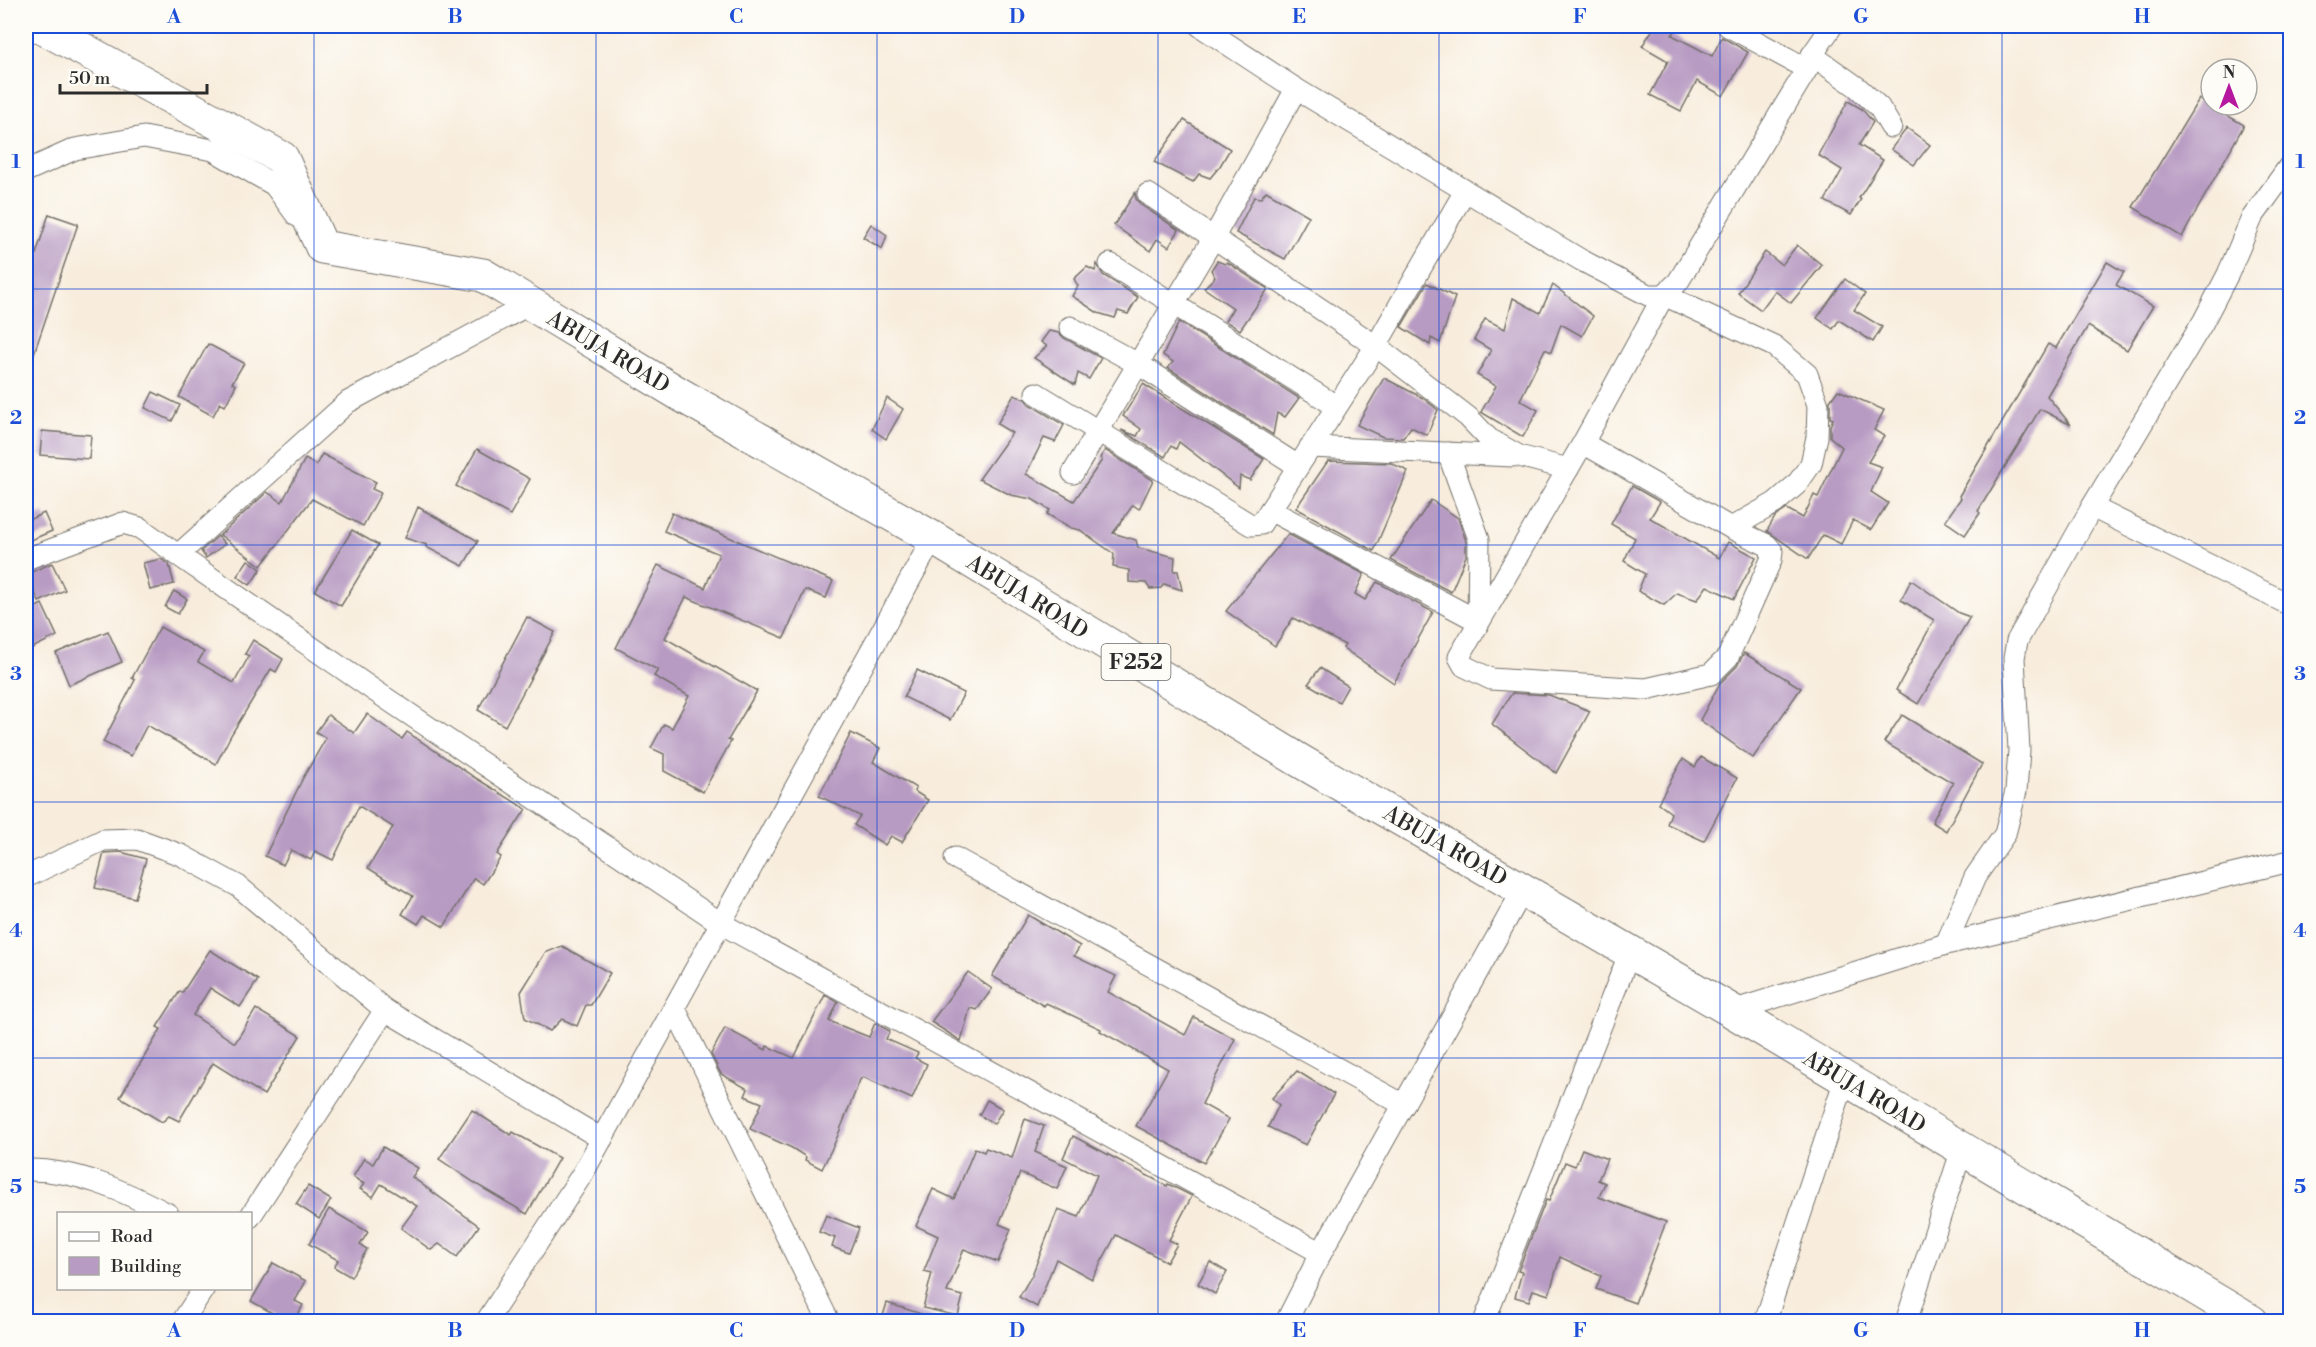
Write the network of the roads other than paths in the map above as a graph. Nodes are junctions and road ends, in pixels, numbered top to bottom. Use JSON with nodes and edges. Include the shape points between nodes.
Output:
{"nodes":[{"id":1,"x":40,"y":26,"type":"edge"},
{"id":2,"x":1200,"y":26,"type":"edge"},
{"id":3,"x":1728,"y":26,"type":"edge"},
{"id":4,"x":1832,"y":26,"type":"edge"},
{"id":5,"x":1809,"y":62,"type":"junction"},
{"id":6,"x":1296,"y":89,"type":"junction"},
{"id":7,"x":1891,"y":127,"type":"dead end"},
{"id":8,"x":2290,"y":165,"type":"edge"},
{"id":9,"x":26,"y":171,"type":"edge"},
{"id":10,"x":1465,"y":190,"type":"junction"},
{"id":11,"x":1148,"y":194,"type":"dead end"},
{"id":12,"x":1214,"y":237,"type":"junction"},
{"id":13,"x":322,"y":247,"type":"junction"},
{"id":14,"x":1110,"y":264,"type":"dead end"},
{"id":15,"x":1664,"y":296,"type":"junction"},
{"id":16,"x":1175,"y":303,"type":"junction"},
{"id":17,"x":530,"y":304,"type":"junction"},
{"id":18,"x":1070,"y":327,"type":"dead end"},
{"id":19,"x":1376,"y":346,"type":"junction"},
{"id":20,"x":1138,"y":364,"type":"junction"},
{"id":21,"x":1036,"y":393,"type":"dead end"},
{"id":22,"x":1336,"y":406,"type":"junction"},
{"id":23,"x":1099,"y":431,"type":"junction"},
{"id":24,"x":1583,"y":443,"type":"junction"},
{"id":25,"x":1310,"y":447,"type":"junction"},
{"id":26,"x":1448,"y":453,"type":"junction"},
{"id":27,"x":1519,"y":456,"type":"junction"},
{"id":28,"x":1298,"y":466,"type":"junction"},
{"id":29,"x":1568,"y":470,"type":"junction"},
{"id":30,"x":1073,"y":473,"type":"dead end"},
{"id":31,"x":2092,"y":507,"type":"junction"},
{"id":32,"x":1270,"y":510,"type":"junction"},
{"id":33,"x":1731,"y":528,"type":"junction"},
{"id":34,"x":933,"y":538,"type":"junction"},
{"id":35,"x":178,"y":555,"type":"junction"},
{"id":36,"x":26,"y":560,"type":"edge"},
{"id":37,"x":2290,"y":605,"type":"edge"},
{"id":38,"x":1478,"y":621,"type":"junction"},
{"id":39,"x":955,"y":858,"type":"dead end"},
{"id":40,"x":2290,"y":861,"type":"edge"},
{"id":41,"x":26,"y":877,"type":"edge"},
{"id":42,"x":1523,"y":890,"type":"junction"},
{"id":43,"x":722,"y":924,"type":"junction"},
{"id":44,"x":1946,"y":944,"type":"junction"},
{"id":45,"x":1630,"y":952,"type":"junction"},
{"id":46,"x":675,"y":1009,"type":"junction"},
{"id":47,"x":385,"y":1010,"type":"junction"},
{"id":48,"x":1732,"y":1011,"type":"junction"},
{"id":49,"x":1845,"y":1079,"type":"junction"},
{"id":50,"x":1404,"y":1105,"type":"junction"},
{"id":51,"x":602,"y":1139,"type":"junction"},
{"id":52,"x":1962,"y":1149,"type":"junction"},
{"id":53,"x":26,"y":1170,"type":"edge"},
{"id":54,"x":164,"y":1212,"type":"edge"},
{"id":55,"x":252,"y":1214,"type":"edge"},
{"id":56,"x":1321,"y":1253,"type":"junction"},
{"id":57,"x":203,"y":1290,"type":"edge"},
{"id":58,"x":182,"y":1322,"type":"edge"},
{"id":59,"x":486,"y":1322,"type":"edge"},
{"id":60,"x":829,"y":1322,"type":"edge"},
{"id":61,"x":1287,"y":1322,"type":"edge"},
{"id":62,"x":1484,"y":1322,"type":"edge"},
{"id":63,"x":1766,"y":1322,"type":"edge"},
{"id":64,"x":1906,"y":1322,"type":"edge"},
{"id":65,"x":2252,"y":1322,"type":"edge"}],
"edges":[{"from":1,"to":13,"type":"main road","via":[[282,158]]},
{"from":2,"to":6,"type":"street"},
{"from":3,"to":5,"type":"street"},
{"from":4,"to":5,"type":"street"},
{"from":5,"to":7,"type":"street","via":[[1864,93],[1879,106]]},
{"from":5,"to":15,"type":"street","via":[[1678,282]]},
{"from":6,"to":10,"type":"street"},
{"from":6,"to":12,"type":"street"},
{"from":8,"to":31,"type":"street","via":[[2252,218],[2203,322]]},
{"from":9,"to":13,"type":"street","via":[[75,149],[144,137],[213,150],[274,185]]},
{"from":10,"to":15,"type":"street","via":[[1581,260],[1648,295]]},
{"from":10,"to":19,"type":"street"},
{"from":11,"to":12,"type":"street"},
{"from":12,"to":16,"type":"street"},
{"from":12,"to":19,"type":"street"},
{"from":13,"to":17,"type":"main road","name":"ABUJA ROAD","number":"F252","via":[[483,275]]},
{"from":14,"to":16,"type":"street"},
{"from":15,"to":24,"type":"street"},
{"from":15,"to":33,"type":"street","via":[[1774,346],[1806,374],[1818,405],[1817,437],[1811,464],[1802,478],[1775,503]]},
{"from":16,"to":20,"type":"street"},
{"from":16,"to":22,"type":"street"},
{"from":17,"to":34,"type":"main road","name":"ABUJA ROAD","number":"F252"},
{"from":17,"to":35,"type":"street","via":[[348,402]]},
{"from":18,"to":20,"type":"street"},
{"from":19,"to":22,"type":"street"},
{"from":19,"to":27,"type":"street","via":[[1468,417],[1489,440]]},
{"from":20,"to":23,"type":"street"},
{"from":20,"to":28,"type":"street"},
{"from":21,"to":23,"type":"street"},
{"from":22,"to":25,"type":"street"},
{"from":23,"to":30,"type":"street"},
{"from":23,"to":32,"type":"street","via":[[1251,525],[1261,524]]},
{"from":24,"to":29,"type":"street"},
{"from":24,"to":33,"type":"street"},
{"from":25,"to":26,"type":"street"},
{"from":25,"to":28,"type":"street"},
{"from":26,"to":27,"type":"street"},
{"from":26,"to":38,"type":"street","via":[[1479,540]]},
{"from":27,"to":29,"type":"street"},
{"from":28,"to":32,"type":"street"},
{"from":29,"to":38,"type":"street"},
{"from":31,"to":37,"type":"street"},
{"from":31,"to":44,"type":"street","via":[[2017,641],[2016,791],[2005,834],[1974,877]]},
{"from":32,"to":38,"type":"street"},
{"from":33,"to":38,"type":"street","via":[[1767,545],[1772,550],[1771,560],[1728,657],[1711,674],[1646,689],[1491,679],[1464,666],[1459,657]]},
{"from":34,"to":42,"type":"main road","name":"ABUJA ROAD","number":"F252","via":[[1302,762]]},
{"from":34,"to":43,"type":"street"},
{"from":35,"to":36,"type":"street","via":[[140,528],[123,523]]},
{"from":35,"to":43,"type":"street"},
{"from":39,"to":50,"type":"street"},
{"from":40,"to":44,"type":"street"},
{"from":41,"to":47,"type":"street","via":[[103,840],[137,839],[181,855],[238,886]]},
{"from":42,"to":45,"type":"main road","name":"ABUJA ROAD","number":"F252"},
{"from":42,"to":50,"type":"street"},
{"from":43,"to":46,"type":"street"},
{"from":43,"to":56,"type":"street"},
{"from":44,"to":48,"type":"street"},
{"from":45,"to":48,"type":"main road","name":"ABUJA ROAD","number":"F252"},
{"from":45,"to":62,"type":"street"},
{"from":46,"to":51,"type":"street"},
{"from":46,"to":60,"type":"street"},
{"from":47,"to":51,"type":"street"},
{"from":47,"to":55,"type":"street"},
{"from":48,"to":49,"type":"main road","name":"ABUJA ROAD","number":"F252"},
{"from":49,"to":52,"type":"main road","name":"ABUJA ROAD","number":"F252"},
{"from":49,"to":63,"type":"street"},
{"from":50,"to":56,"type":"street"},
{"from":51,"to":59,"type":"street"},
{"from":52,"to":64,"type":"street"},
{"from":52,"to":65,"type":"main road","name":"ABUJA ROAD","number":"F252"},
{"from":53,"to":54,"type":"street","via":[[46,1170],[119,1188]]},
{"from":56,"to":61,"type":"street"},
{"from":57,"to":58,"type":"street"}]}
